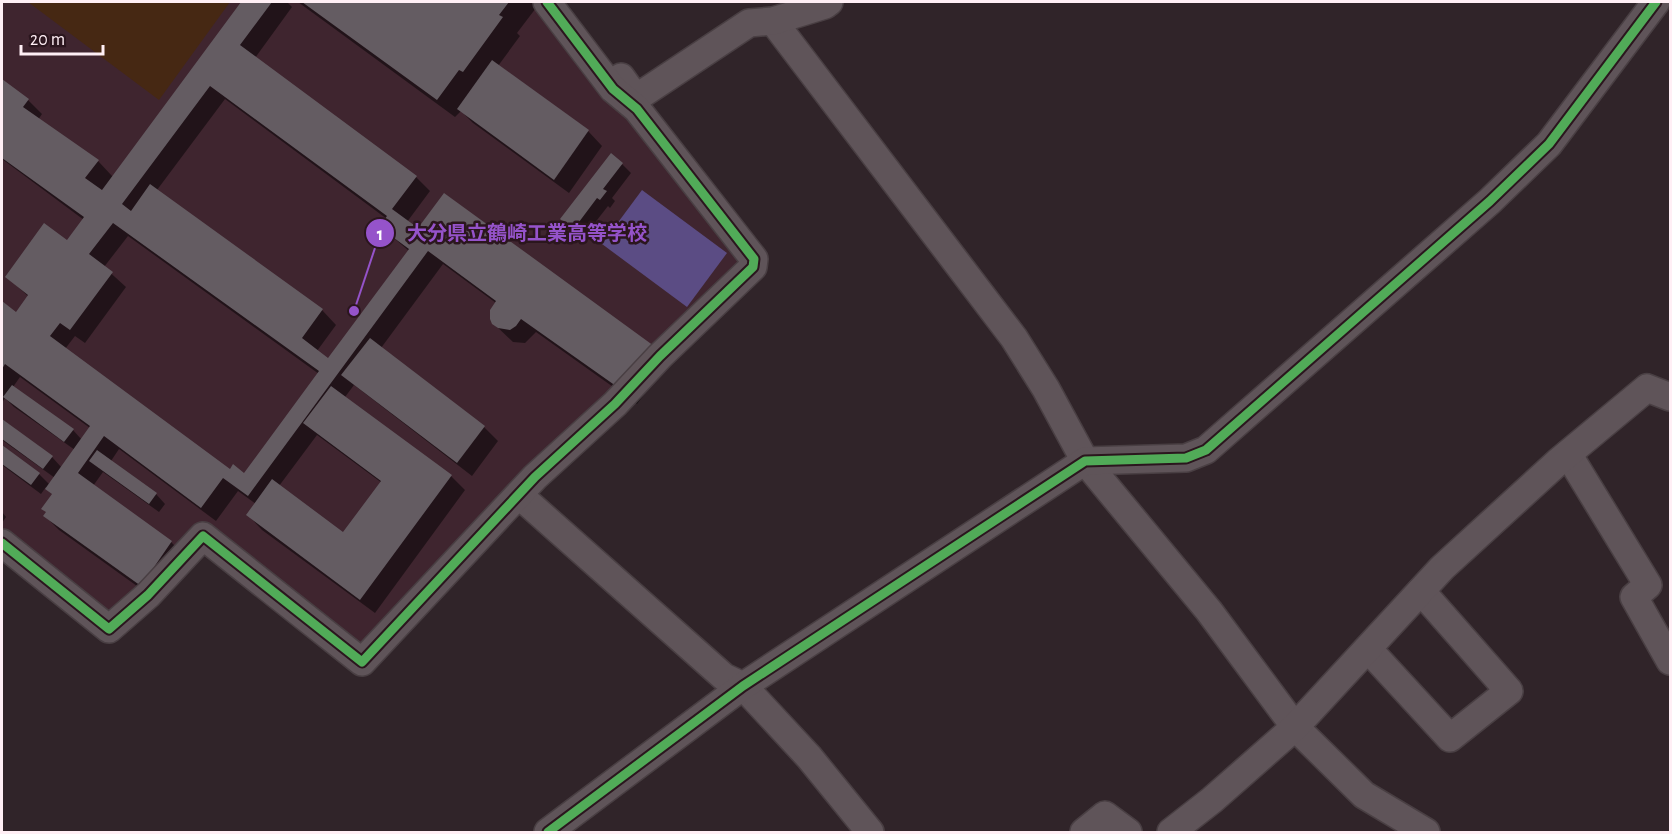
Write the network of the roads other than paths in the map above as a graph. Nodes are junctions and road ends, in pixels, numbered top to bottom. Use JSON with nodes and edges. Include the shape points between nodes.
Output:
{"nodes":[{"id":1,"x":547,"y":2,"type":"edge"},
{"id":2,"x":564,"y":2,"type":"edge"},
{"id":3,"x":829,"y":2,"type":"edge"},
{"id":4,"x":1656,"y":2,"type":"edge"},
{"id":5,"x":773,"y":21,"type":"junction"},
{"id":6,"x":1671,"y":397,"type":"edge"},
{"id":7,"x":1568,"y":454,"type":"junction"},
{"id":8,"x":1085,"y":461,"type":"junction"},
{"id":9,"x":519,"y":495,"type":"junction"},
{"id":10,"x":2,"y":543,"type":"edge"},
{"id":11,"x":1421,"y":591,"type":"junction"},
{"id":12,"x":1368,"y":649,"type":"junction"},
{"id":13,"x":1671,"y":661,"type":"edge"},
{"id":14,"x":743,"y":686,"type":"junction"},
{"id":15,"x":1295,"y":727,"type":"junction"},
{"id":16,"x":548,"y":832,"type":"edge"},
{"id":17,"x":870,"y":832,"type":"edge"},
{"id":18,"x":1084,"y":832,"type":"edge"},
{"id":19,"x":1128,"y":832,"type":"edge"},
{"id":20,"x":1171,"y":832,"type":"edge"},
{"id":21,"x":1426,"y":832,"type":"edge"}],
"edges":[{"from":1,"to":9,"type":"street","via":[[754,259],[753,267]]},
{"from":2,"to":5,"type":"street","via":[[636,98],[749,23]]},
{"from":3,"to":5,"type":"street"},
{"from":4,"to":8,"type":"street","via":[[1549,144],[1490,201],[1206,450],[1186,458]]},
{"from":5,"to":8,"type":"street","via":[[1014,338]]},
{"from":6,"to":7,"type":"street","via":[[1647,388]]},
{"from":7,"to":11,"type":"street"},
{"from":7,"to":13,"type":"street","via":[[1648,585],[1634,597]]},
{"from":8,"to":14,"type":"street"},
{"from":8,"to":15,"type":"street","via":[[1209,611]]},
{"from":9,"to":10,"type":"street","via":[[362,662],[203,536],[148,595],[109,629]]},
{"from":9,"to":14,"type":"street","via":[[724,677]]},
{"from":11,"to":12,"type":"street"},
{"from":11,"to":12,"type":"street","via":[[1509,691],[1450,738]]},
{"from":12,"to":15,"type":"street"},
{"from":14,"to":16,"type":"street"},
{"from":14,"to":17,"type":"street"},
{"from":15,"to":20,"type":"street"},
{"from":15,"to":21,"type":"street","via":[[1364,795]]},
{"from":18,"to":19,"type":"street","via":[[1105,815]]}]}
